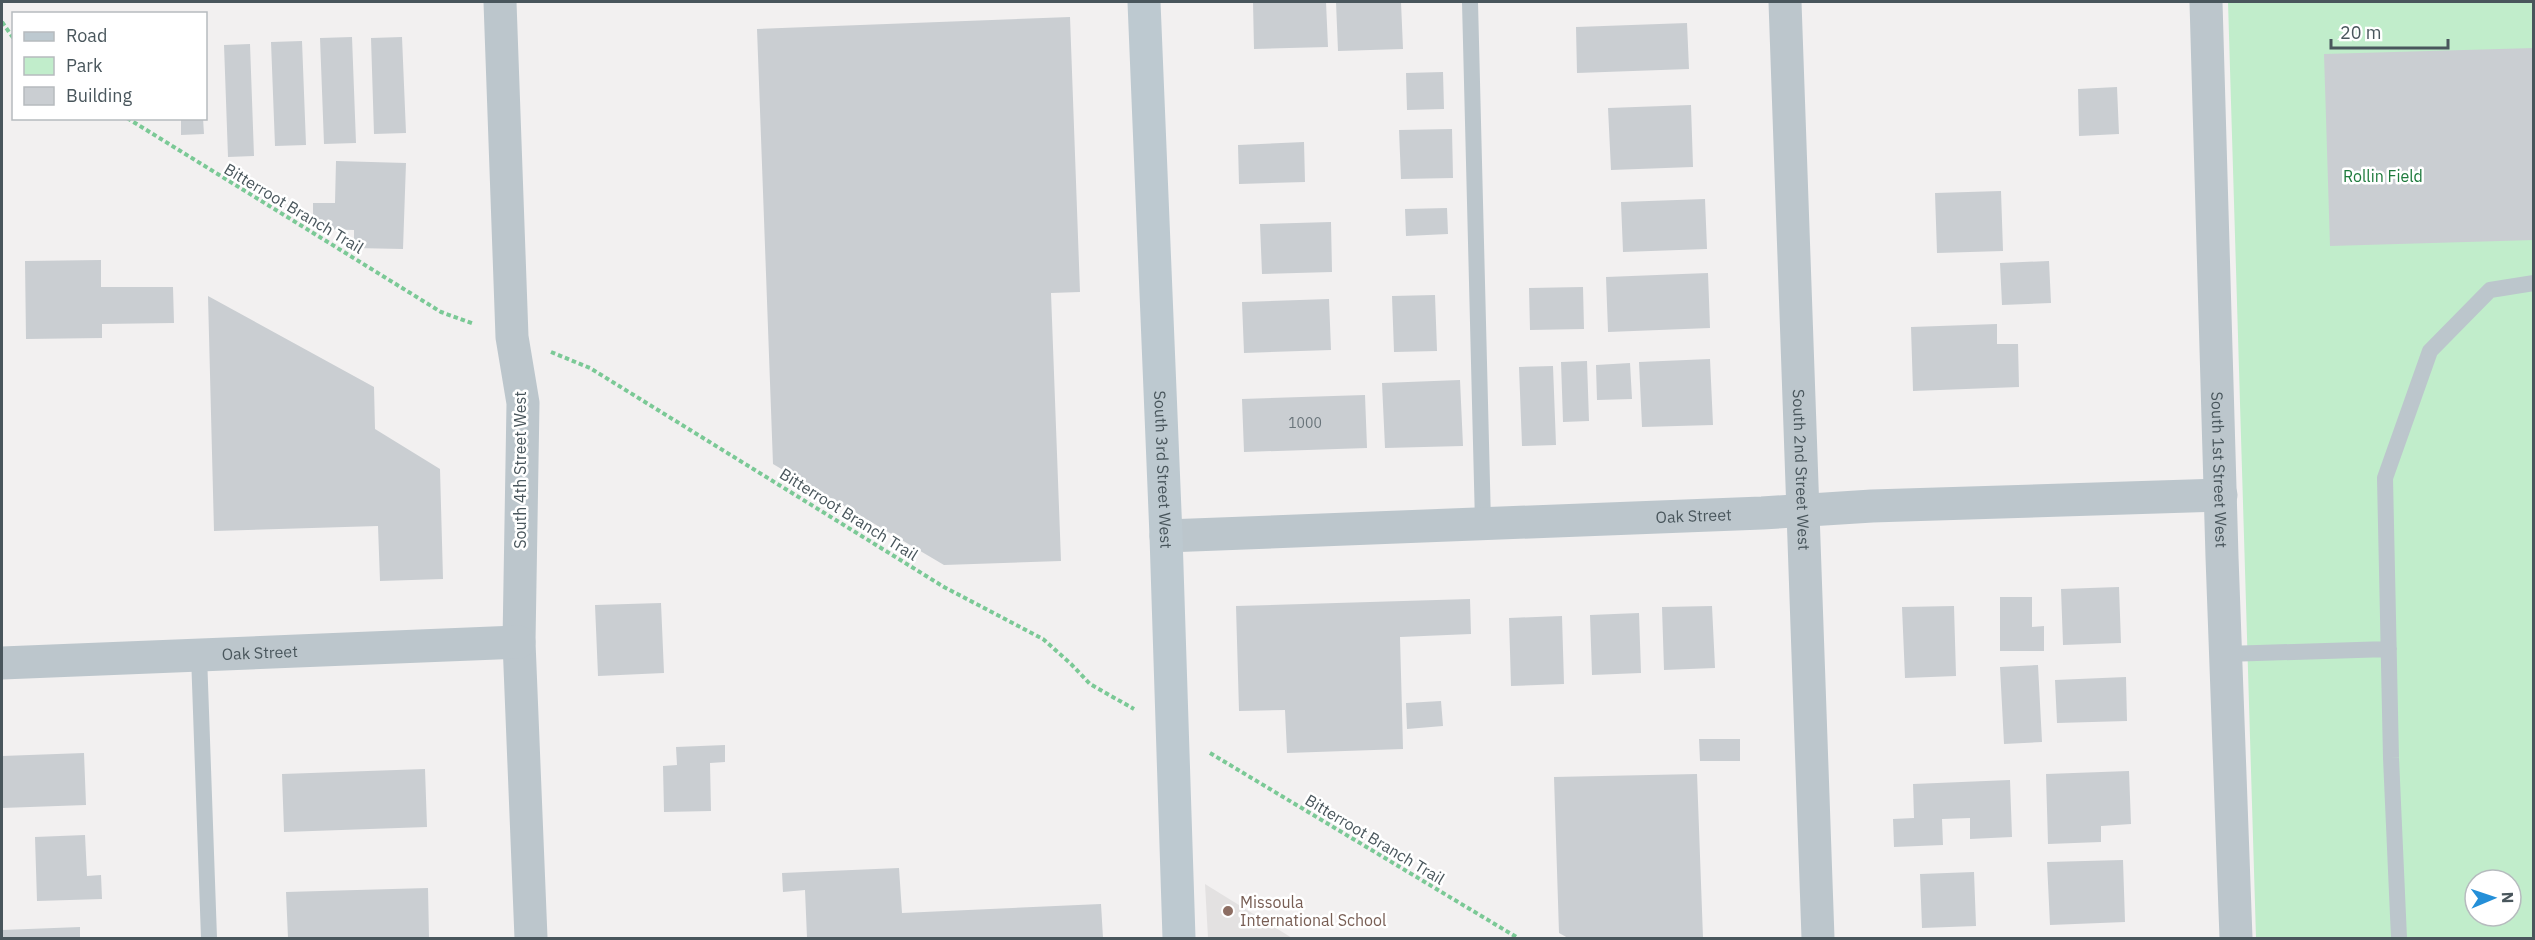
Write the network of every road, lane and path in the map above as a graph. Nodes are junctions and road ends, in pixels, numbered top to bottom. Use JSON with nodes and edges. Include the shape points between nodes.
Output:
{"nodes":[{"id":1,"x":500,"y":2,"type":"edge"},
{"id":2,"x":1144,"y":2,"type":"edge"},
{"id":3,"x":1470,"y":2,"type":"edge"},
{"id":4,"x":1785,"y":2,"type":"edge"},
{"id":5,"x":2206,"y":2,"type":"edge"},
{"id":6,"x":2,"y":22,"type":"edge"},
{"id":7,"x":12,"y":36,"type":"edge"},
{"id":8,"x":130,"y":120,"type":"edge"},
{"id":9,"x":2534,"y":283,"type":"edge"},
{"id":10,"x":449,"y":315,"type":"dead end"},
{"id":11,"x":574,"y":361,"type":"dead end"},
{"id":12,"x":2221,"y":495,"type":"junction"},
{"id":13,"x":1803,"y":510,"type":"junction"},
{"id":14,"x":1483,"y":524,"type":"junction"},
{"id":15,"x":1166,"y":536,"type":"junction"},
{"id":16,"x":519,"y":642,"type":"junction"},
{"id":17,"x":2389,"y":648,"type":"junction"},
{"id":18,"x":2226,"y":654,"type":"junction"},
{"id":19,"x":199,"y":655,"type":"junction"},
{"id":20,"x":2,"y":663,"type":"edge"},
{"id":21,"x":1106,"y":693,"type":"dead end"},
{"id":22,"x":1219,"y":759,"type":"dead end"},
{"id":23,"x":209,"y":939,"type":"edge"},
{"id":24,"x":531,"y":939,"type":"edge"},
{"id":25,"x":1179,"y":939,"type":"edge"},
{"id":26,"x":1518,"y":939,"type":"edge"},
{"id":27,"x":1818,"y":939,"type":"edge"},
{"id":28,"x":2236,"y":939,"type":"edge"},
{"id":29,"x":2399,"y":939,"type":"edge"}],
"edges":[{"from":1,"to":16,"type":"street","name":"South 4th Street West","via":[[512,337],[523,403]]},
{"from":2,"to":15,"type":"main road","name":"South 3rd Street West"},
{"from":3,"to":14,"type":"lane"},
{"from":4,"to":13,"type":"street","name":"South 2nd Street West"},
{"from":5,"to":12,"type":"street","name":"South 1st Street West"},
{"from":6,"to":7,"type":"path"},
{"from":8,"to":10,"type":"path","name":"Bitterroot Branch Trail"},
{"from":9,"to":17,"type":"lane","via":[[2490,290],[2430,351],[2385,478]]},
{"from":11,"to":21,"type":"path","name":"Bitterroot Branch Trail","via":[[944,587],[1043,639],[1090,684]]},
{"from":12,"to":13,"type":"street","name":"Oak Street"},
{"from":12,"to":18,"type":"street","name":"South 1st Street West"},
{"from":13,"to":14,"type":"street","name":"Oak Street"},
{"from":13,"to":27,"type":"street","name":"South 2nd Street West"},
{"from":14,"to":15,"type":"street","name":"Oak Street"},
{"from":15,"to":25,"type":"main road","name":"South 3rd Street West"},
{"from":16,"to":19,"type":"street","name":"Oak Street"},
{"from":16,"to":24,"type":"street","name":"South 4th Street West"},
{"from":17,"to":18,"type":"lane"},
{"from":17,"to":29,"type":"lane"},
{"from":18,"to":28,"type":"street","name":"South 1st Street West"},
{"from":19,"to":20,"type":"street","name":"Oak Street"},
{"from":19,"to":23,"type":"lane"},
{"from":22,"to":26,"type":"path","name":"Bitterroot Branch Trail"}]}
